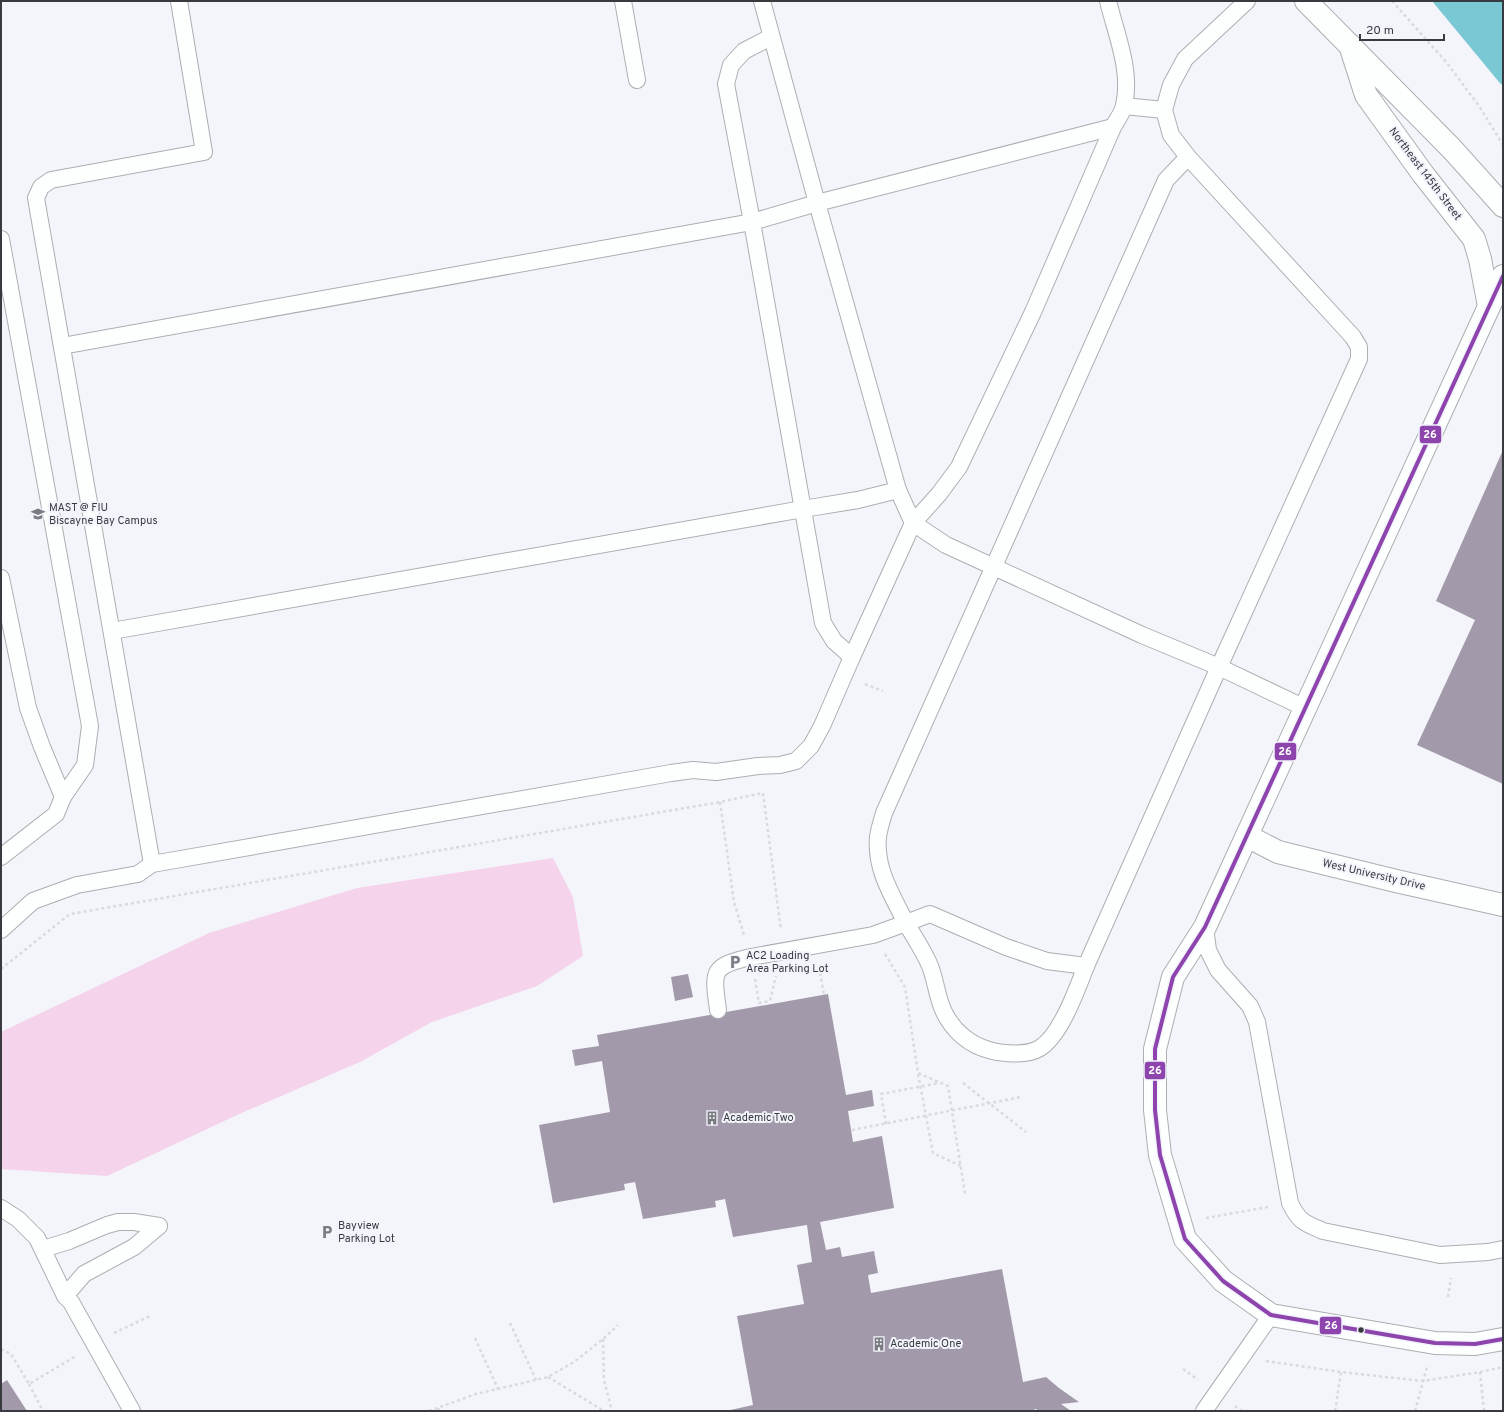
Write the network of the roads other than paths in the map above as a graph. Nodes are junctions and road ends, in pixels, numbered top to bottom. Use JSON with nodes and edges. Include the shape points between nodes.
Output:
{"nodes":[{"id":1,"x":179,"y":1,"type":"edge"},
{"id":2,"x":623,"y":1,"type":"edge"},
{"id":3,"x":762,"y":1,"type":"edge"},
{"id":4,"x":1108,"y":1,"type":"edge"},
{"id":5,"x":1247,"y":1,"type":"edge"},
{"id":6,"x":1306,"y":1,"type":"edge"},
{"id":7,"x":771,"y":36,"type":"junction"},
{"id":8,"x":1350,"y":45,"type":"junction"},
{"id":9,"x":636,"y":80,"type":"dead end"},
{"id":10,"x":1124,"y":106,"type":"junction"},
{"id":11,"x":1164,"y":110,"type":"junction"},
{"id":12,"x":1113,"y":127,"type":"junction"},
{"id":13,"x":1188,"y":157,"type":"junction"},
{"id":14,"x":816,"y":203,"type":"junction"},
{"id":15,"x":1503,"y":206,"type":"edge"},
{"id":16,"x":752,"y":222,"type":"junction"},
{"id":17,"x":1,"y":239,"type":"edge"},
{"id":18,"x":1503,"y":276,"type":"edge"},
{"id":19,"x":1489,"y":306,"type":"junction"},
{"id":20,"x":62,"y":346,"type":"junction"},
{"id":21,"x":898,"y":490,"type":"junction"},
{"id":22,"x":802,"y":508,"type":"junction"},
{"id":23,"x":913,"y":522,"type":"junction"},
{"id":24,"x":993,"y":567,"type":"junction"},
{"id":25,"x":1,"y":578,"type":"edge"},
{"id":26,"x":112,"y":631,"type":"junction"},
{"id":27,"x":852,"y":657,"type":"junction"},
{"id":28,"x":1219,"y":667,"type":"junction"},
{"id":29,"x":1305,"y":708,"type":"junction"},
{"id":30,"x":63,"y":797,"type":"junction"},
{"id":31,"x":1247,"y":836,"type":"junction"},
{"id":32,"x":1,"y":857,"type":"edge"},
{"id":33,"x":152,"y":864,"type":"junction"},
{"id":34,"x":1503,"y":905,"type":"edge"},
{"id":35,"x":906,"y":923,"type":"junction"},
{"id":36,"x":1205,"y":927,"type":"junction"},
{"id":37,"x":1,"y":930,"type":"edge"},
{"id":38,"x":1086,"y":966,"type":"junction"},
{"id":39,"x":718,"y":1010,"type":"dead end"},
{"id":40,"x":1,"y":1208,"type":"edge"},
{"id":41,"x":43,"y":1249,"type":"junction"},
{"id":42,"x":1503,"y":1249,"type":"edge"},
{"id":43,"x":65,"y":1296,"type":"junction"},
{"id":44,"x":1271,"y":1315,"type":"junction"},
{"id":45,"x":1503,"y":1339,"type":"edge"},
{"id":46,"x":132,"y":1411,"type":"edge"},
{"id":47,"x":1204,"y":1411,"type":"edge"}],
"edges":[{"from":1,"to":20,"type":"lane","via":[[204,152],[51,180],[41,187],[36,198]]},
{"from":2,"to":9,"type":"lane"},
{"from":3,"to":7,"type":"lane"},
{"from":4,"to":10,"type":"lane","via":[[1124,65]]},
{"from":5,"to":11,"type":"lane","via":[[1185,59],[1171,85]]},
{"from":6,"to":8,"type":"street","name":"Northeast 145th Street"},
{"from":7,"to":14,"type":"lane"},
{"from":7,"to":16,"type":"lane","via":[[744,51],[731,65],[726,84]]},
{"from":8,"to":15,"type":"street","name":"Northeast 145th Street","via":[[1452,149]]},
{"from":8,"to":19,"type":"street","name":"Northeast 145th Street","via":[[1366,95],[1474,239]]},
{"from":10,"to":11,"type":"lane"},
{"from":10,"to":12,"type":"lane"},
{"from":11,"to":13,"type":"lane","via":[[1171,135]]},
{"from":12,"to":14,"type":"lane"},
{"from":12,"to":23,"type":"lane","via":[[1033,312],[959,467]]},
{"from":13,"to":24,"type":"lane","via":[[1166,180]]},
{"from":13,"to":28,"type":"lane","via":[[1353,337],[1359,347],[1359,359]]},
{"from":14,"to":16,"type":"lane"},
{"from":14,"to":21,"type":"lane"},
{"from":16,"to":20,"type":"lane"},
{"from":16,"to":22,"type":"lane"},
{"from":17,"to":30,"type":"lane","via":[[90,726],[85,765]]},
{"from":18,"to":19,"type":"street"},
{"from":19,"to":29,"type":"street"},
{"from":20,"to":26,"type":"lane"},
{"from":21,"to":22,"type":"lane","via":[[858,500]]},
{"from":21,"to":23,"type":"lane"},
{"from":22,"to":26,"type":"lane"},
{"from":22,"to":27,"type":"lane","via":[[823,623],[834,641]]},
{"from":23,"to":24,"type":"lane","via":[[946,545]]},
{"from":23,"to":27,"type":"lane"},
{"from":24,"to":28,"type":"lane"},
{"from":24,"to":35,"type":"lane","via":[[884,813],[878,835],[878,857],[882,873]]},
{"from":25,"to":30,"type":"lane","via":[[28,708]]},
{"from":26,"to":33,"type":"lane"},
{"from":27,"to":33,"type":"lane","via":[[822,726],[811,746],[796,761],[716,772],[693,770],[671,773]]},
{"from":28,"to":29,"type":"lane"},
{"from":28,"to":38,"type":"lane"},
{"from":29,"to":31,"type":"street"},
{"from":30,"to":32,"type":"lane","via":[[56,814]]},
{"from":31,"to":34,"type":"street","name":"West University Drive","via":[[1278,852]]},
{"from":31,"to":36,"type":"street"},
{"from":33,"to":37,"type":"lane","via":[[138,874],[77,885],[33,901]]},
{"from":35,"to":38,"type":"lane","via":[[930,914],[1006,947],[1047,961]]},
{"from":35,"to":38,"type":"lane","via":[[930,965],[944,1012],[960,1035],[980,1048],[1000,1053],[1020,1054],[1040,1048],[1055,1033],[1066,1014]]},
{"from":35,"to":39,"type":"lane","via":[[876,934],[751,957],[721,966],[714,980]]},
{"from":36,"to":42,"type":"lane","via":[[1208,950],[1218,970],[1250,1006],[1257,1022],[1290,1204],[1297,1217],[1323,1231],[1440,1255]]},
{"from":36,"to":44,"type":"street","via":[[1173,977],[1155,1049],[1155,1110],[1160,1155],[1185,1239],[1223,1281]]},
{"from":40,"to":41,"type":"lane","via":[[18,1219],[37,1238]]},
{"from":41,"to":43,"type":"lane"},
{"from":41,"to":43,"type":"lane","via":[[118,1222],[159,1226],[134,1247],[84,1274]]},
{"from":43,"to":46,"type":"lane","via":[[71,1302]]},
{"from":44,"to":45,"type":"street","via":[[1435,1343],[1475,1344]]},
{"from":44,"to":47,"type":"lane"}]}
